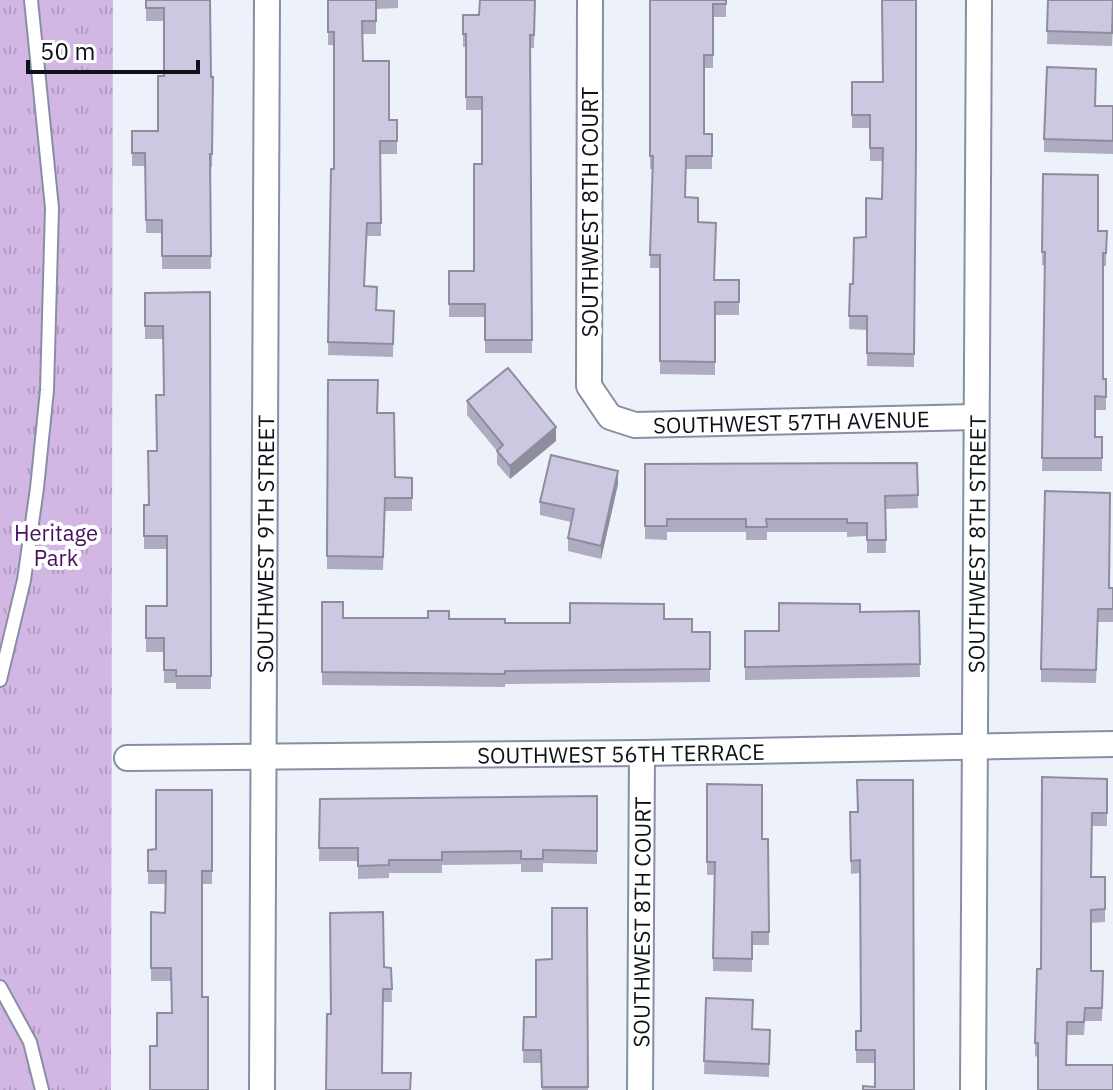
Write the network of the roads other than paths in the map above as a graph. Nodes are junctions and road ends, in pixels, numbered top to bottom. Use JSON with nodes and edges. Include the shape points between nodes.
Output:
{"nodes":[{"id":1,"x":31,"y":0,"type":"edge"},
{"id":2,"x":267,"y":0,"type":"edge"},
{"id":3,"x":590,"y":0,"type":"edge"},
{"id":4,"x":979,"y":0,"type":"edge"},
{"id":5,"x":610,"y":417,"type":"joint"},
{"id":6,"x":975,"y":417,"type":"junction"},
{"id":7,"x":0,"y":680,"type":"edge"},
{"id":8,"x":1113,"y":744,"type":"edge"},
{"id":9,"x":974,"y":746,"type":"junction"},
{"id":10,"x":642,"y":753,"type":"junction"},
{"id":11,"x":264,"y":757,"type":"junction"},
{"id":12,"x":127,"y":758,"type":"dead end"},
{"id":13,"x":0,"y":987,"type":"edge"},
{"id":14,"x":42,"y":1090,"type":"edge"},
{"id":15,"x":262,"y":1090,"type":"edge"},
{"id":16,"x":640,"y":1090,"type":"edge"},
{"id":17,"x":973,"y":1090,"type":"edge"}],
"edges":[{"from":1,"to":7,"type":"lane","via":[[52,208],[47,390],[24,580]]},
{"from":2,"to":11,"type":"street","name":"SOUTHWEST 9TH STREET"},
{"from":3,"to":5,"type":"street","name":"SOUTHWEST 8TH COURT","via":[[589,386]]},
{"from":4,"to":6,"type":"street","name":"SOUTHWEST 8TH STREET"},
{"from":5,"to":6,"type":"street","name":"SOUTHWEST 57TH AVENUE","via":[[635,425]]},
{"from":6,"to":9,"type":"street","name":"SOUTHWEST 8TH STREET"},
{"from":8,"to":9,"type":"street","name":"SOUTHWEST 56TH TERRACE"},
{"from":9,"to":10,"type":"street","name":"SOUTHWEST 56TH TERRACE"},
{"from":9,"to":17,"type":"street","name":"SOUTHWEST 8TH STREET"},
{"from":10,"to":11,"type":"street","name":"SOUTHWEST 56TH TERRACE"},
{"from":10,"to":16,"type":"street","name":"SOUTHWEST 8TH COURT"},
{"from":11,"to":12,"type":"street","name":"SOUTHWEST 56TH TERRACE"},
{"from":11,"to":15,"type":"street","name":"SOUTHWEST 9TH STREET"},
{"from":13,"to":14,"type":"lane","via":[[30,1042]]}]}
